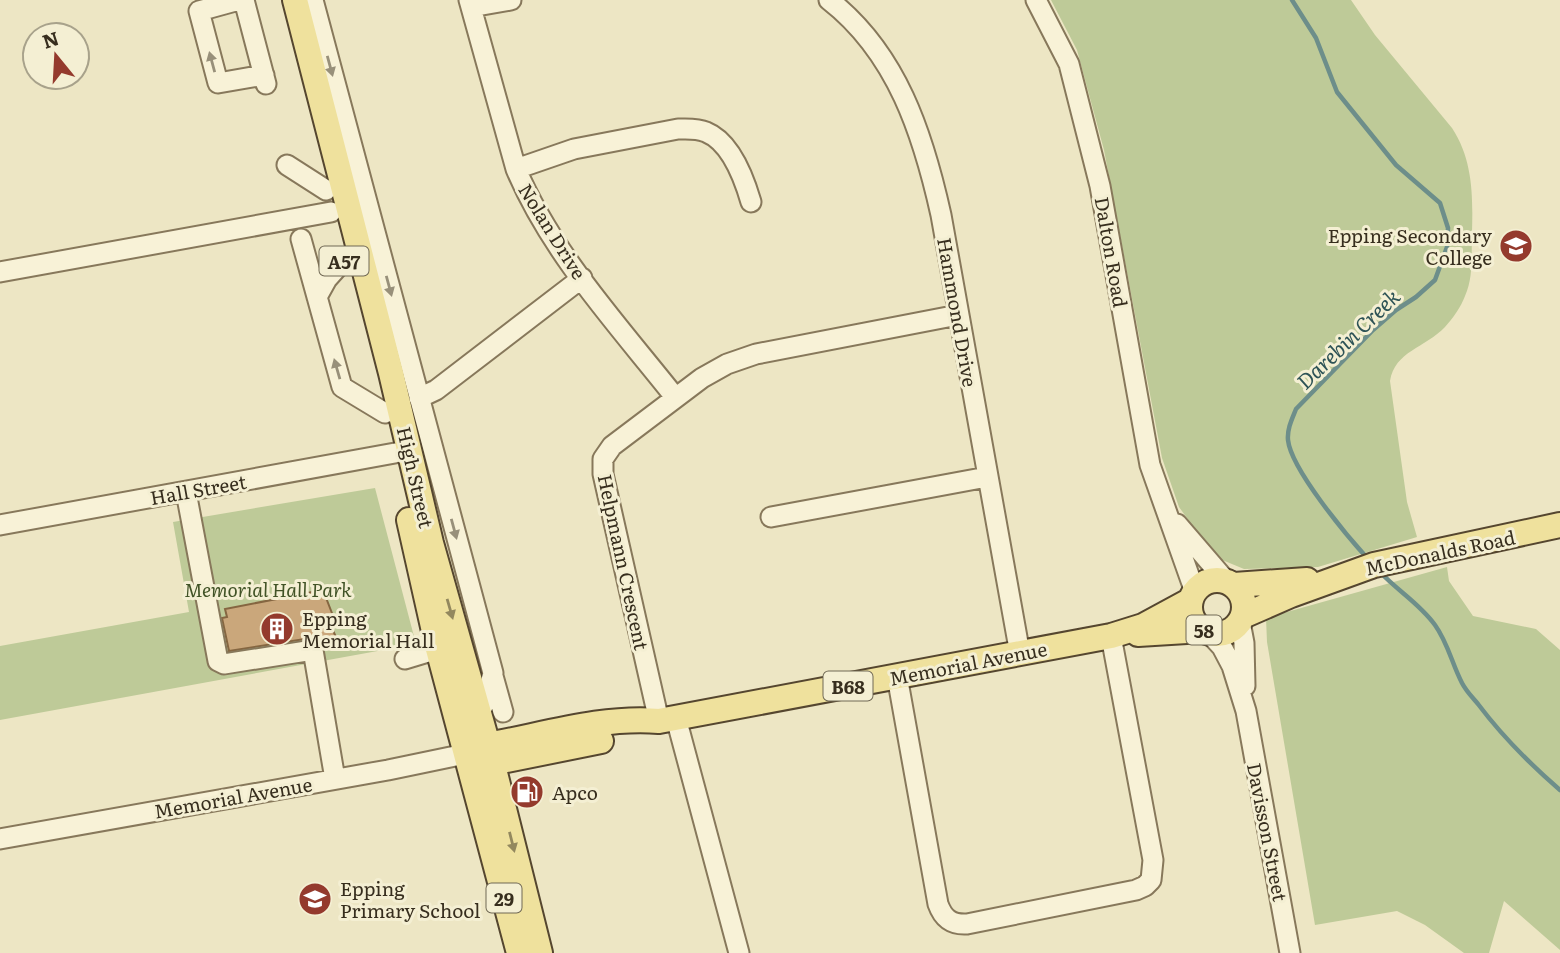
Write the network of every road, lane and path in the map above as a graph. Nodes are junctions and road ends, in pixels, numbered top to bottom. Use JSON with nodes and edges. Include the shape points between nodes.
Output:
{"nodes":[{"id":1,"x":242,"y":0,"type":"edge"},
{"id":2,"x":277,"y":0,"type":"edge"},
{"id":3,"x":295,"y":0,"type":"edge"},
{"id":4,"x":313,"y":0,"type":"edge"},
{"id":5,"x":511,"y":0,"type":"edge"},
{"id":6,"x":829,"y":0,"type":"edge"},
{"id":7,"x":1036,"y":0,"type":"edge"},
{"id":8,"x":470,"y":4,"type":"edge"},
{"id":9,"x":287,"y":165,"type":"dead end"},
{"id":10,"x":516,"y":169,"type":"junction"},
{"id":11,"x":329,"y":201,"type":"junction"},
{"id":12,"x":751,"y":202,"type":"dead end"},
{"id":13,"x":301,"y":239,"type":"dead end"},
{"id":14,"x":344,"y":260,"type":"junction"},
{"id":15,"x":0,"y":272,"type":"edge"},
{"id":16,"x":582,"y":278,"type":"junction"},
{"id":17,"x":317,"y":297,"type":"junction"},
{"id":18,"x":958,"y":315,"type":"junction"},
{"id":19,"x":675,"y":397,"type":"junction"},
{"id":20,"x":419,"y":398,"type":"junction"},
{"id":21,"x":385,"y":414,"type":"junction"},
{"id":22,"x":395,"y":453,"type":"junction"},
{"id":23,"x":988,"y":477,"type":"junction"},
{"id":24,"x":186,"y":492,"type":"junction"},
{"id":25,"x":447,"y":501,"type":"junction"},
{"id":26,"x":1165,"y":510,"type":"junction"},
{"id":27,"x":771,"y":517,"type":"dead end"},
{"id":28,"x":0,"y":525,"type":"edge"},
{"id":29,"x":1552,"y":528,"type":"edge"},
{"id":30,"x":429,"y":531,"type":"junction"},
{"id":31,"x":1343,"y":574,"type":"junction"},
{"id":32,"x":1230,"y":583,"type":"junction"},
{"id":33,"x":1193,"y":596,"type":"junction"},
{"id":34,"x":1241,"y":619,"type":"junction"},
{"id":35,"x":1206,"y":631,"type":"junction"},
{"id":36,"x":1111,"y":636,"type":"junction"},
{"id":37,"x":438,"y":649,"type":"junction"},
{"id":38,"x":1020,"y":654,"type":"junction"},
{"id":39,"x":405,"y":659,"type":"dead end"},
{"id":40,"x":897,"y":676,"type":"junction"},
{"id":41,"x":1246,"y":712,"type":"junction"},
{"id":42,"x":491,"y":713,"type":"junction"},
{"id":43,"x":668,"y":720,"type":"junction"},
{"id":44,"x":482,"y":754,"type":"junction"},
{"id":45,"x":335,"y":779,"type":"junction"},
{"id":46,"x":0,"y":839,"type":"edge"},
{"id":47,"x":519,"y":953,"type":"edge"},
{"id":48,"x":540,"y":953,"type":"edge"},
{"id":49,"x":739,"y":953,"type":"edge"},
{"id":50,"x":1290,"y":953,"type":"edge"}],
"edges":[{"from":1,"to":1,"type":"street","one_way":true,"via":[[265,80],[218,83],[199,11]]},
{"from":2,"to":11,"type":"main road","name":"High Street","number":"A57"},
{"from":3,"to":30,"type":"main road","name":"High Street"},
{"from":4,"to":20,"type":"street","one_way":true},
{"from":5,"to":8,"type":"street"},
{"from":6,"to":18,"type":"street","name":"Hammond Drive","via":[[877,47],[911,113],[933,182]]},
{"from":7,"to":26,"type":"street","name":"Dalton Road","via":[[1069,64],[1100,186],[1150,465]]},
{"from":8,"to":10,"type":"street","name":"Nolan Drive"},
{"from":9,"to":11,"type":"street"},
{"from":10,"to":12,"type":"street","via":[[592,144],[692,128],[716,138],[726,149],[745,181]]},
{"from":10,"to":16,"type":"street","name":"Nolan Drive","via":[[537,213]]},
{"from":11,"to":14,"type":"main road","name":"High Street","number":"A57"},
{"from":11,"to":15,"type":"street"},
{"from":13,"to":17,"type":"street"},
{"from":14,"to":17,"type":"street"},
{"from":14,"to":21,"type":"main road","name":"High Street","number":"A57"},
{"from":16,"to":19,"type":"street","name":"Nolan Drive"},
{"from":16,"to":20,"type":"street","via":[[436,390]]},
{"from":21,"to":17,"type":"street","one_way":true,"via":[[342,387]]},
{"from":18,"to":19,"type":"street","name":"Helpmann Crescent","via":[[756,354],[727,364]]},
{"from":18,"to":23,"type":"street","name":"Hammond Drive"},
{"from":19,"to":43,"type":"street","name":"Helpmann Crescent","via":[[612,446],[603,459],[603,474]]},
{"from":20,"to":25,"type":"street"},
{"from":21,"to":22,"type":"main road","name":"High Street","number":"A57"},
{"from":22,"to":24,"type":"street","name":"Hall Street"},
{"from":22,"to":37,"type":"main road","name":"High Street","number":"A57"},
{"from":23,"to":27,"type":"street"},
{"from":23,"to":38,"type":"street","name":"Hammond Drive"},
{"from":24,"to":28,"type":"street","name":"Hall Street"},
{"from":24,"to":45,"type":"street","via":[[218,661],[224,664],[313,650]]},
{"from":25,"to":30,"type":"street"},
{"from":25,"to":42,"type":"street","one_way":true,"via":[[492,673],[485,702]]},
{"from":26,"to":32,"type":"street","name":"Dalton Road"},
{"from":26,"to":33,"type":"street","name":"Dalton Road"},
{"from":29,"to":31,"type":"main road","name":"McDonalds Road","number":"58","via":[[1406,556]]},
{"from":30,"to":42,"type":"main road","name":"High Street","one_way":true},
{"from":31,"to":32,"type":"main road","name":"McDonalds Road","number":"58","via":[[1289,582]]},
{"from":31,"to":34,"type":"main road","name":"McDonalds Road","number":"58"},
{"from":32,"to":33,"type":"main road","number":"58","via":[[1209,581]]},
{"from":32,"to":34,"type":"main road","number":"58","via":[[1244,599]]},
{"from":33,"to":35,"type":"main road","number":"58","via":[[1192,617]]},
{"from":33,"to":36,"type":"main road","name":"Memorial Avenue","number":"B68","via":[[1143,626]]},
{"from":34,"to":35,"type":"main road","number":"58","via":[[1226,632]]},
{"from":34,"to":41,"type":"street","name":"Davisson Street"},
{"from":35,"to":36,"type":"main road","name":"Memorial Avenue","number":"B68"},
{"from":35,"to":41,"type":"street","name":"Davisson Street","via":[[1233,666]]},
{"from":36,"to":38,"type":"main road","name":"Memorial Avenue","number":"B68"},
{"from":36,"to":40,"type":"street","via":[[1153,860],[1152,880],[1136,890],[967,924],[948,920],[938,904]]},
{"from":37,"to":39,"type":"street"},
{"from":37,"to":44,"type":"main road","name":"High Street","number":"A57"},
{"from":38,"to":40,"type":"main road","name":"Memorial Avenue","number":"B68"},
{"from":40,"to":43,"type":"main road","name":"Memorial Avenue","number":"B68"},
{"from":41,"to":50,"type":"street","name":"Davisson Street"},
{"from":42,"to":44,"type":"main road","name":"High Street"},
{"from":43,"to":44,"type":"main road","name":"Memorial Avenue","number":"B68","via":[[589,727]]},
{"from":43,"to":49,"type":"street"},
{"from":44,"to":45,"type":"street","name":"Memorial Avenue"},
{"from":44,"to":47,"type":"main road","name":"High Street","number":"29"},
{"from":44,"to":48,"type":"main road","name":"High Street","number":"29","one_way":true},
{"from":45,"to":46,"type":"street","name":"Memorial Avenue"}]}
